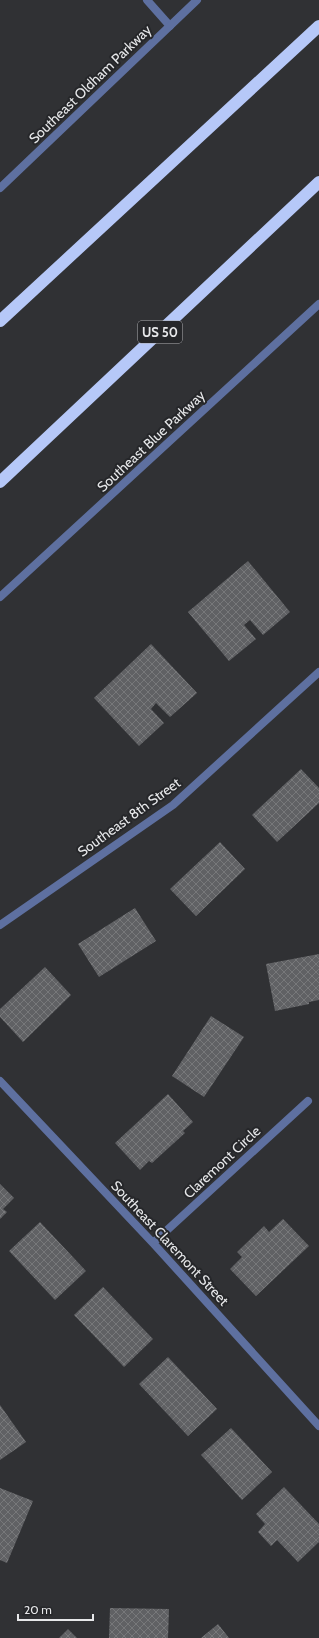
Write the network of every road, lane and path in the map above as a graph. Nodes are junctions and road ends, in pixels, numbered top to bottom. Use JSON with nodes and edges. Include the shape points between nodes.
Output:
{"nodes":[{"id":1,"x":147,"y":0,"type":"edge"},
{"id":2,"x":197,"y":0,"type":"edge"},
{"id":3,"x":170,"y":26,"type":"junction"},
{"id":4,"x":319,"y":26,"type":"edge"},
{"id":5,"x":319,"y":182,"type":"edge"},
{"id":6,"x":0,"y":188,"type":"edge"},
{"id":7,"x":319,"y":304,"type":"edge"},
{"id":8,"x":0,"y":321,"type":"edge"},
{"id":9,"x":0,"y":482,"type":"edge"},
{"id":10,"x":0,"y":597,"type":"edge"},
{"id":11,"x":319,"y":672,"type":"edge"},
{"id":12,"x":0,"y":925,"type":"edge"},
{"id":13,"x":0,"y":1080,"type":"edge"},
{"id":14,"x":308,"y":1101,"type":"dead end"},
{"id":15,"x":153,"y":1243,"type":"junction"},
{"id":16,"x":319,"y":1426,"type":"edge"}],
"edges":[{"from":1,"to":3,"type":"street"},
{"from":2,"to":3,"type":"street","name":"Southeast Oldham Parkway"},
{"from":3,"to":6,"type":"street","name":"Southeast Oldham Parkway"},
{"from":4,"to":8,"type":"highway"},
{"from":5,"to":9,"type":"highway","number":"US 50"},
{"from":7,"to":10,"type":"street","name":"Southeast Blue Parkway"},
{"from":11,"to":12,"type":"street","name":"Southeast 8th Street","via":[[173,805]]},
{"from":13,"to":15,"type":"street","name":"Southeast Claremont Street"},
{"from":14,"to":15,"type":"street","name":"Claremont Circle"},
{"from":15,"to":16,"type":"street","name":"Southeast Claremont Street"}]}
